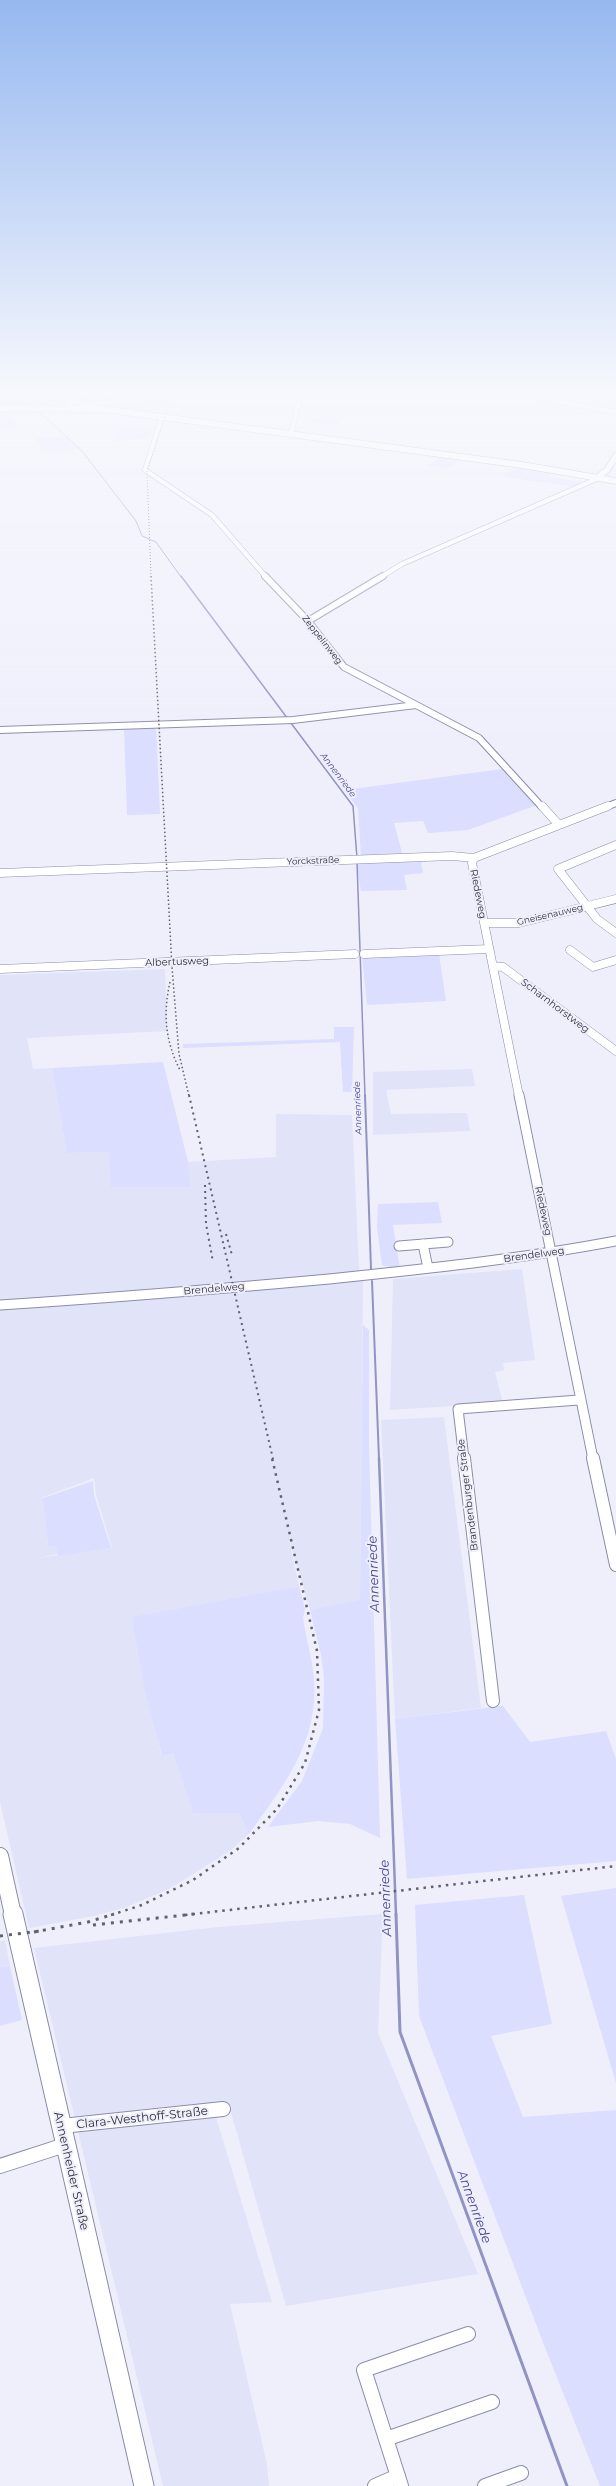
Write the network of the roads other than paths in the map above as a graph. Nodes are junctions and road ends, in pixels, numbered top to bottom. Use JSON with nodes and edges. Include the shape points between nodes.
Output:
{"nodes":[{"id":1,"x":203,"y":509,"type":"edge"},
{"id":2,"x":527,"y":509,"type":"edge"},
{"id":3,"x":308,"y":621,"type":"junction"},
{"id":4,"x":416,"y":705,"type":"junction"},
{"id":5,"x":0,"y":730,"type":"edge"},
{"id":6,"x":616,"y":803,"type":"edge"},
{"id":7,"x":559,"y":825,"type":"junction"},
{"id":8,"x":615,"y":846,"type":"edge"},
{"id":9,"x":474,"y":858,"type":"junction"},
{"id":10,"x":0,"y":873,"type":"edge"},
{"id":11,"x":616,"y":899,"type":"edge"},
{"id":12,"x":587,"y":906,"type":"junction"},
{"id":13,"x":484,"y":924,"type":"junction"},
{"id":14,"x":616,"y":934,"type":"edge"},
{"id":15,"x":489,"y":949,"type":"junction"},
{"id":16,"x":570,"y":950,"type":"dead end"},
{"id":17,"x":355,"y":954,"type":"dead end"},
{"id":18,"x":364,"y":954,"type":"dead end"},
{"id":19,"x":616,"y":960,"type":"edge"},
{"id":20,"x":493,"y":966,"type":"junction"},
{"id":21,"x":0,"y":969,"type":"edge"},
{"id":22,"x":615,"y":1050,"type":"edge"},
{"id":23,"x":616,"y":1241,"type":"edge"},
{"id":24,"x":448,"y":1242,"type":"dead end"},
{"id":25,"x":423,"y":1244,"type":"junction"},
{"id":26,"x":399,"y":1246,"type":"dead end"},
{"id":27,"x":552,"y":1254,"type":"junction"},
{"id":28,"x":428,"y":1268,"type":"junction"},
{"id":29,"x":0,"y":1305,"type":"edge"},
{"id":30,"x":579,"y":1400,"type":"junction"},
{"id":31,"x":616,"y":1565,"type":"edge"},
{"id":32,"x":493,"y":1701,"type":"dead end"},
{"id":33,"x":0,"y":1856,"type":"edge"},
{"id":34,"x":223,"y":2109,"type":"dead end"},
{"id":35,"x":64,"y":2136,"type":"junction"},
{"id":36,"x":0,"y":2166,"type":"edge"},
{"id":37,"x":468,"y":2334,"type":"dead end"},
{"id":38,"x":492,"y":2402,"type":"dead end"},
{"id":39,"x":386,"y":2439,"type":"junction"},
{"id":40,"x":521,"y":2473,"type":"dead end"},
{"id":41,"x":399,"y":2481,"type":"edge"},
{"id":42,"x":144,"y":2486,"type":"edge"},
{"id":43,"x":375,"y":2486,"type":"edge"},
{"id":44,"x":485,"y":2486,"type":"edge"}],
"edges":[{"from":1,"to":3,"type":"street","name":"Zeppelinweg","via":[[212,515],[242,552]]},
{"from":2,"to":3,"type":"street","via":[[402,564]]},
{"from":3,"to":4,"type":"street","name":"Zeppelinweg","via":[[344,667]]},
{"from":4,"to":5,"type":"street","via":[[293,720]]},
{"from":4,"to":7,"type":"street","name":"Zeppelinweg","via":[[479,738]]},
{"from":6,"to":7,"type":"street","name":"Yorckstraße"},
{"from":7,"to":9,"type":"street","name":"Yorckstraße"},
{"from":8,"to":12,"type":"street","via":[[558,869]]},
{"from":9,"to":10,"type":"street","name":"Yorckstraße","via":[[452,856],[357,859]]},
{"from":9,"to":13,"type":"street","name":"Riedeweg","via":[[472,860]]},
{"from":11,"to":12,"type":"street","name":"Gneisenauweg"},
{"from":12,"to":13,"type":"street","name":"Gneisenauweg","via":[[519,923]]},
{"from":12,"to":14,"type":"street","via":[[597,919]]},
{"from":13,"to":15,"type":"street","name":"Riedeweg"},
{"from":15,"to":18,"type":"street"},
{"from":15,"to":20,"type":"street","name":"Riedeweg"},
{"from":16,"to":19,"type":"street","via":[[593,967]]},
{"from":17,"to":21,"type":"street","name":"Albertusweg"},
{"from":20,"to":22,"type":"street","name":"Scharnhorstweg","via":[[503,967]]},
{"from":20,"to":27,"type":"street","name":"Riedeweg"},
{"from":23,"to":27,"type":"street","name":"Brendelweg"},
{"from":24,"to":25,"type":"street"},
{"from":25,"to":26,"type":"street"},
{"from":25,"to":28,"type":"street"},
{"from":27,"to":28,"type":"street","name":"Brendelweg"},
{"from":27,"to":30,"type":"street","name":"Riedeweg"},
{"from":28,"to":29,"type":"street","name":"Brendelweg","via":[[209,1290]]},
{"from":30,"to":31,"type":"street","name":"Riedeweg"},
{"from":30,"to":32,"type":"street","name":"Brandenburger Straße","via":[[458,1409]]},
{"from":33,"to":35,"type":"main road","name":"Annenheider Straße"},
{"from":34,"to":35,"type":"street","name":"Clara-Westhoff-Straße"},
{"from":35,"to":36,"type":"street","name":"Clara-Westhoff-Straße"},
{"from":35,"to":42,"type":"main road","name":"Annenheider Straße"},
{"from":37,"to":39,"type":"street","via":[[364,2370]]},
{"from":38,"to":39,"type":"street"},
{"from":39,"to":41,"type":"street"},
{"from":40,"to":44,"type":"street"},
{"from":41,"to":43,"type":"street"}]}
